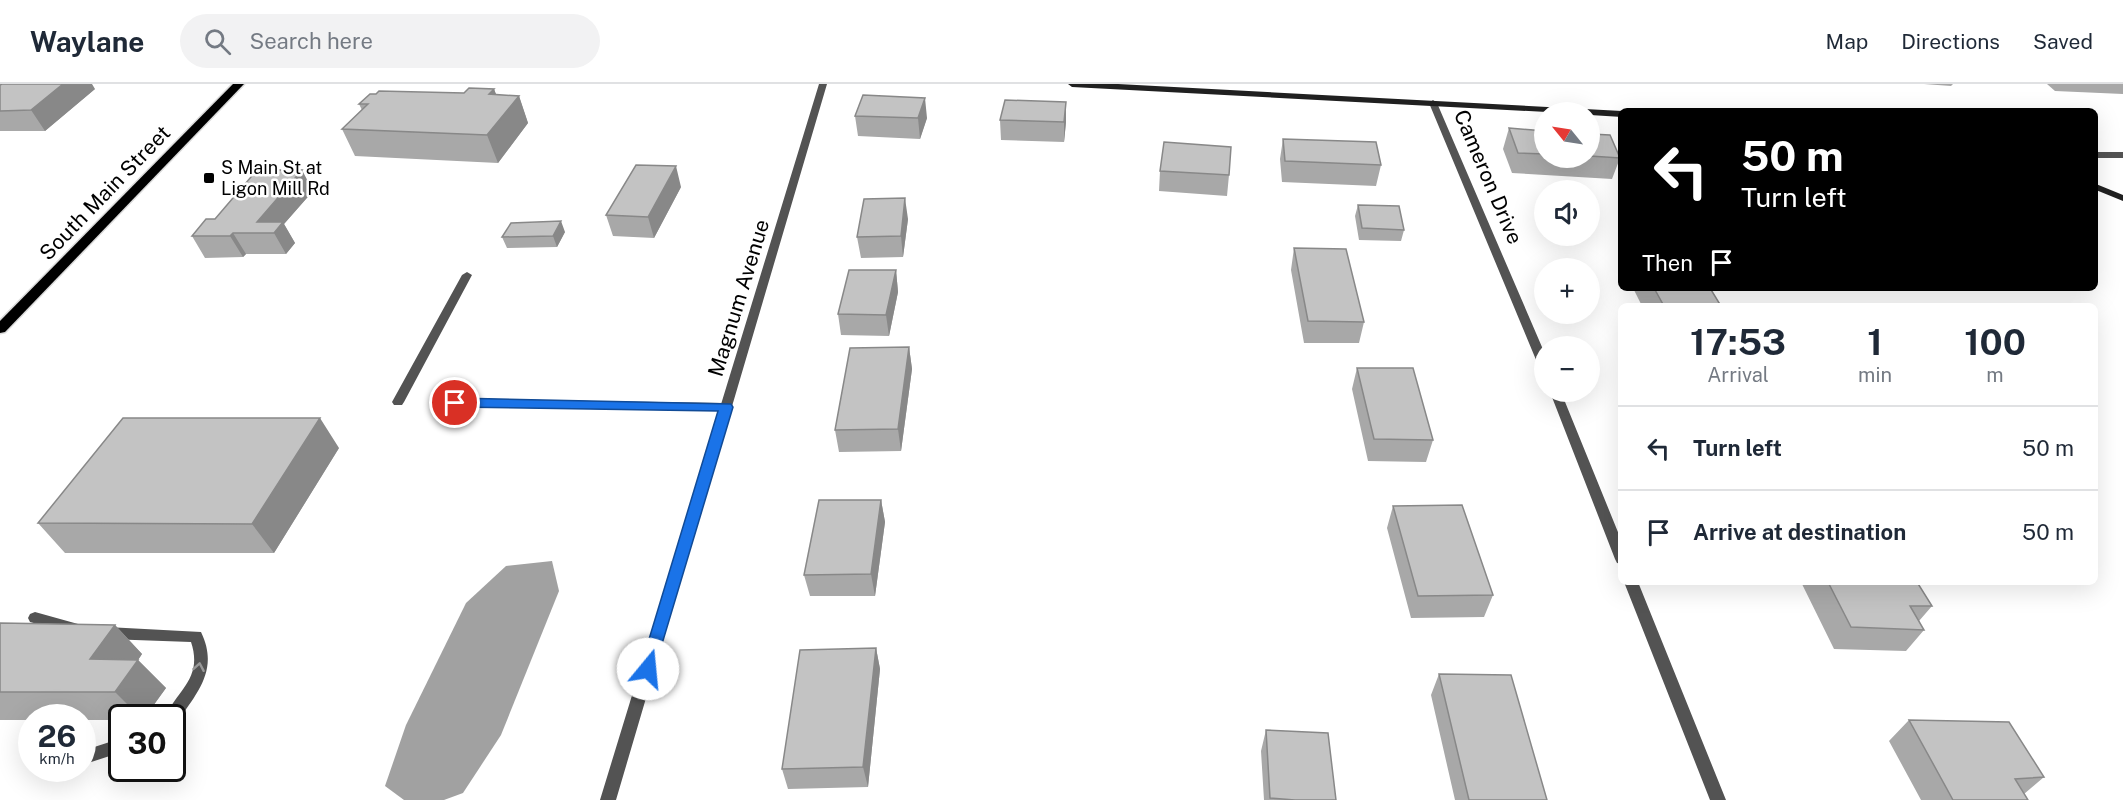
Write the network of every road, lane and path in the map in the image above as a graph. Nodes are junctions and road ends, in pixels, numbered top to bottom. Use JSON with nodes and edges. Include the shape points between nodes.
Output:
{"nodes":[{"id":1,"x":239,"y":84,"type":"edge"},
{"id":2,"x":824,"y":84,"type":"edge"},
{"id":3,"x":1072,"y":84,"type":"edge"},
{"id":4,"x":1433,"y":103,"type":"junction"},
{"id":5,"x":1618,"y":114,"type":"edge"},
{"id":6,"x":2098,"y":155,"type":"edge"},
{"id":7,"x":2123,"y":155,"type":"edge"},
{"id":8,"x":2098,"y":188,"type":"edge"},
{"id":9,"x":2123,"y":198,"type":"edge"},
{"id":10,"x":467,"y":275,"type":"dead end"},
{"id":11,"x":0,"y":329,"type":"edge"},
{"id":12,"x":1534,"y":341,"type":"edge"},
{"id":13,"x":398,"y":402,"type":"dead end"},
{"id":14,"x":1559,"y":402,"type":"edge"},
{"id":15,"x":455,"y":403,"type":"dead end"},
{"id":16,"x":726,"y":407,"type":"junction"},
{"id":17,"x":1618,"y":549,"type":"edge"},
{"id":18,"x":1632,"y":585,"type":"edge"},
{"id":19,"x":35,"y":618,"type":"dead end"},
{"id":20,"x":181,"y":704,"type":"edge"},
{"id":21,"x":608,"y":800,"type":"edge"},
{"id":22,"x":1718,"y":800,"type":"edge"}],
"edges":[{"from":1,"to":11,"type":"main road","name":"South Main Street"},
{"from":2,"to":16,"type":"street","name":"Magnum Avenue"},
{"from":3,"to":4,"type":"main road"},
{"from":4,"to":5,"type":"main road"},
{"from":4,"to":12,"type":"street","name":"Cameron Drive"},
{"from":6,"to":7,"type":"street"},
{"from":8,"to":9,"type":"main road"},
{"from":10,"to":13,"type":"street"},
{"from":14,"to":17,"type":"street"},
{"from":15,"to":16,"type":"street"},
{"from":16,"to":21,"type":"street","name":"Magnum Avenue"},
{"from":18,"to":22,"type":"street"},
{"from":20,"to":19,"type":"street","one_way":true,"via":[[197,682],[202,654],[196,636],[87,632]]}]}
